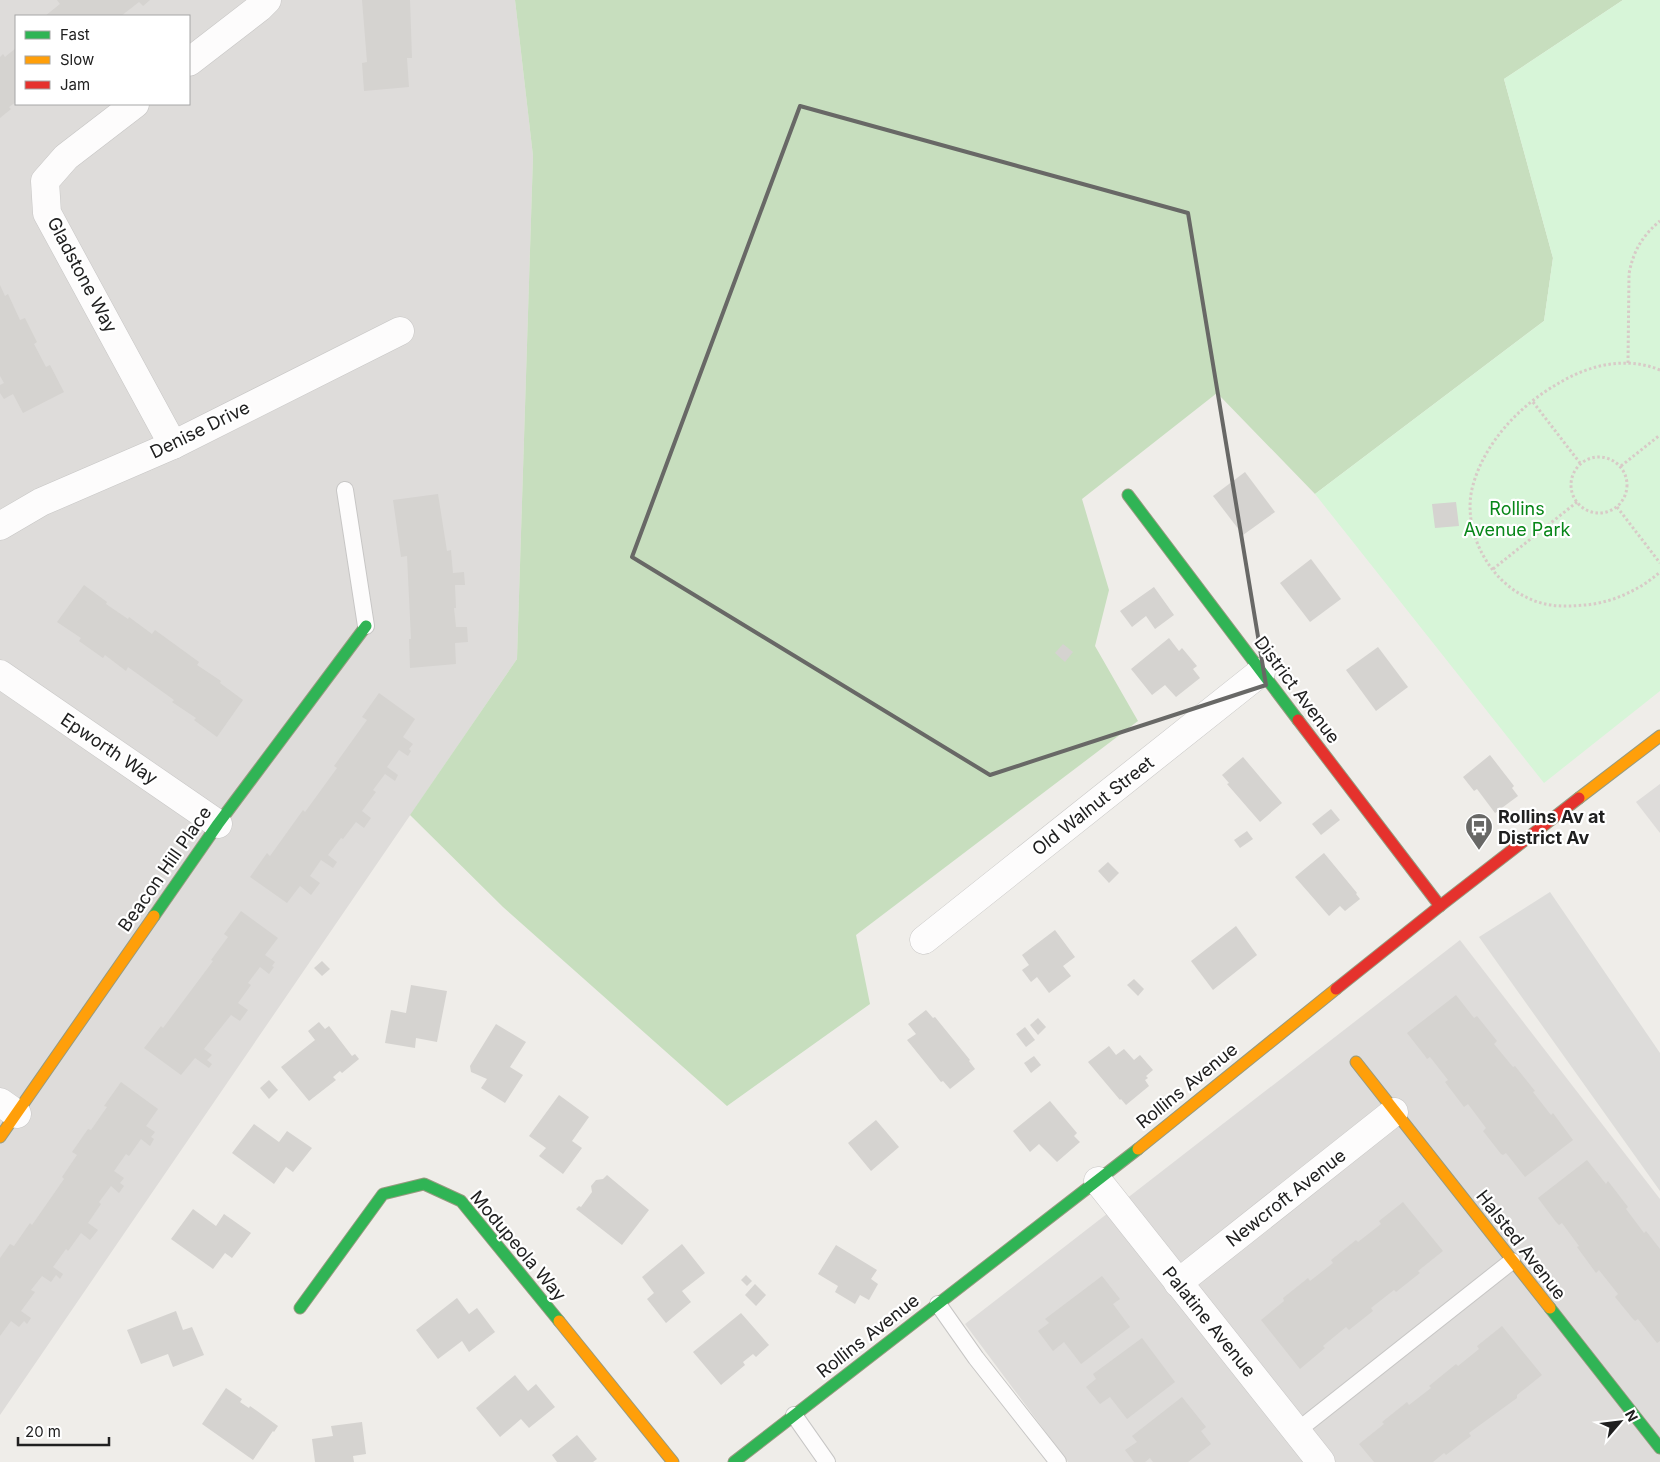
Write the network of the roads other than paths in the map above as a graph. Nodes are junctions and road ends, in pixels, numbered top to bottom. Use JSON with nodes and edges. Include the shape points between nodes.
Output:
{"nodes":[{"id":1,"x":267,"y":0,"type":"edge"},
{"id":2,"x":190,"y":61,"type":"edge"},
{"id":3,"x":134,"y":105,"type":"edge"},
{"id":4,"x":400,"y":331,"type":"dead end"},
{"id":5,"x":173,"y":445,"type":"junction"},
{"id":6,"x":345,"y":490,"type":"dead end"},
{"id":7,"x":1128,"y":495,"type":"dead end"},
{"id":8,"x":0,"y":526,"type":"edge"},
{"id":9,"x":366,"y":626,"type":"joint"},
{"id":10,"x":1261,"y":672,"type":"junction"},
{"id":11,"x":0,"y":674,"type":"edge"},
{"id":12,"x":1660,"y":736,"type":"edge"},
{"id":13,"x":218,"y":824,"type":"junction"},
{"id":14,"x":1440,"y":906,"type":"junction"},
{"id":15,"x":924,"y":940,"type":"dead end"},
{"id":16,"x":1356,"y":1062,"type":"dead end"},
{"id":17,"x":8,"y":1108,"type":"edge"},
{"id":18,"x":1394,"y":1112,"type":"junction"},
{"id":19,"x":0,"y":1137,"type":"edge"},
{"id":20,"x":1098,"y":1180,"type":"junction"},
{"id":21,"x":1512,"y":1261,"type":"junction"},
{"id":22,"x":1178,"y":1283,"type":"junction"},
{"id":23,"x":938,"y":1304,"type":"junction"},
{"id":24,"x":300,"y":1308,"type":"dead end"},
{"id":25,"x":794,"y":1415,"type":"junction"},
{"id":26,"x":1297,"y":1431,"type":"junction"},
{"id":27,"x":1660,"y":1448,"type":"edge"},
{"id":28,"x":673,"y":1462,"type":"edge"},
{"id":29,"x":734,"y":1462,"type":"edge"},
{"id":30,"x":827,"y":1462,"type":"edge"},
{"id":31,"x":1058,"y":1462,"type":"edge"},
{"id":32,"x":1322,"y":1462,"type":"edge"}],
"edges":[{"from":1,"to":2,"type":"street"},
{"from":3,"to":5,"type":"street","name":"Gladstone Way","via":[[66,157],[45,180],[47,213]]},
{"from":4,"to":5,"type":"street","name":"Denise Drive"},
{"from":5,"to":8,"type":"street","name":"Denise Drive","via":[[41,502]]},
{"from":6,"to":9,"type":"lane"},
{"from":7,"to":10,"type":"street","name":"District Avenue"},
{"from":9,"to":13,"type":"street","name":"Beacon Hill Place"},
{"from":10,"to":14,"type":"street","name":"District Avenue"},
{"from":10,"to":15,"type":"street","name":"Old Walnut Street"},
{"from":11,"to":13,"type":"street","name":"Epworth Way"},
{"from":12,"to":14,"type":"street","name":"Rollins Avenue"},
{"from":13,"to":17,"type":"street","name":"Beacon Hill Place"},
{"from":14,"to":20,"type":"street","name":"Rollins Avenue"},
{"from":16,"to":18,"type":"street","name":"Halsted Avenue"},
{"from":17,"to":19,"type":"street","name":"Beacon Hill Place"},
{"from":18,"to":21,"type":"street","name":"Halsted Avenue"},
{"from":18,"to":22,"type":"street","name":"Newcroft Avenue"},
{"from":20,"to":22,"type":"street","name":"Palatine Avenue"},
{"from":20,"to":23,"type":"street","name":"Rollins Avenue"},
{"from":21,"to":26,"type":"lane"},
{"from":21,"to":27,"type":"street","name":"Halsted Avenue"},
{"from":22,"to":26,"type":"street","name":"Palatine Avenue"},
{"from":23,"to":25,"type":"street","name":"Rollins Avenue"},
{"from":23,"to":31,"type":"lane"},
{"from":24,"to":28,"type":"street","name":"Modupeola Way","via":[[383,1194],[424,1184],[461,1201]]},
{"from":25,"to":29,"type":"street","name":"Rollins Avenue"},
{"from":25,"to":30,"type":"lane"},
{"from":26,"to":32,"type":"street","name":"Palatine Avenue"}]}
